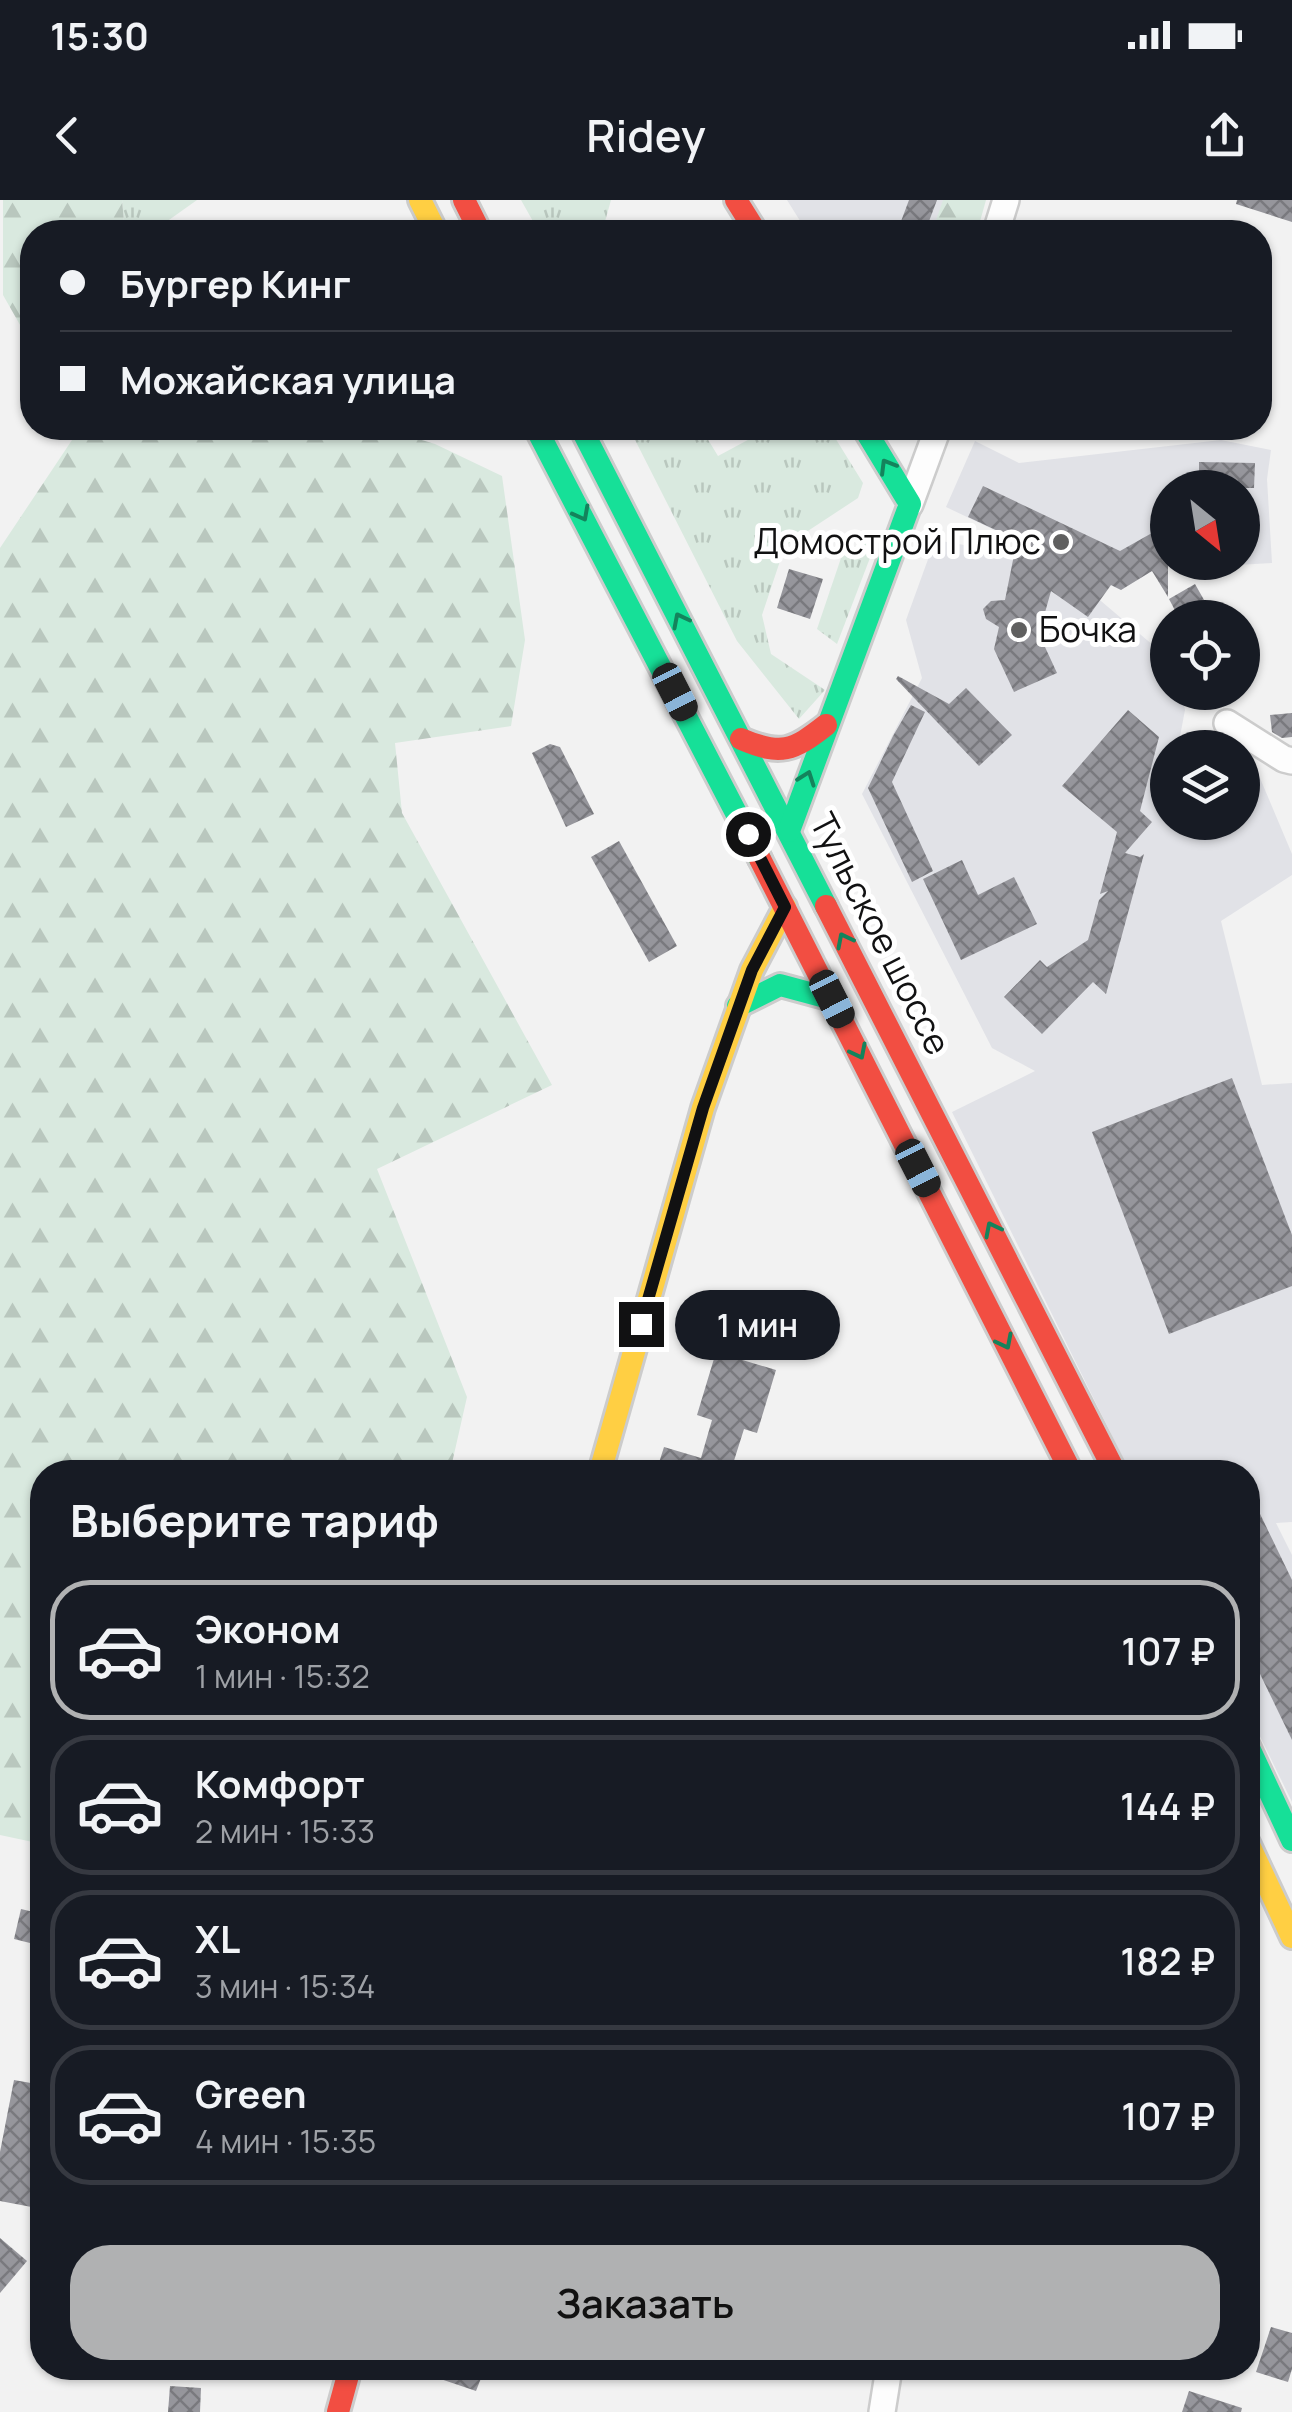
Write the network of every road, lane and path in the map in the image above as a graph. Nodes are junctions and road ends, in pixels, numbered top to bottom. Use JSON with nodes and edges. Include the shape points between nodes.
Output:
{"nodes":[{"id":1,"x":542,"y":440,"type":"edge"},
{"id":2,"x":587,"y":440,"type":"edge"},
{"id":3,"x":871,"y":440,"type":"edge"},
{"id":4,"x":934,"y":440,"type":"edge"},
{"id":5,"x":910,"y":504,"type":"junction"},
{"id":6,"x":1227,"y":724,"type":"dead end"},
{"id":7,"x":826,"y":725,"type":"junction"},
{"id":8,"x":741,"y":738,"type":"junction"},
{"id":9,"x":1288,"y":760,"type":"edge"},
{"id":10,"x":1292,"y":786,"type":"edge"},
{"id":11,"x":788,"y":831,"type":"junction"},
{"id":12,"x":785,"y":907,"type":"junction"},
{"id":13,"x":832,"y":999,"type":"junction"},
{"id":14,"x":738,"y":1006,"type":"junction"},
{"id":15,"x":603,"y":1460,"type":"edge"},
{"id":16,"x":1064,"y":1460,"type":"edge"},
{"id":17,"x":1109,"y":1460,"type":"edge"},
{"id":18,"x":1260,"y":1772,"type":"edge"},
{"id":19,"x":1292,"y":1840,"type":"edge"},
{"id":20,"x":1260,"y":1869,"type":"edge"},
{"id":21,"x":1292,"y":1937,"type":"edge"},
{"id":22,"x":347,"y":2380,"type":"edge"},
{"id":23,"x":886,"y":2380,"type":"edge"},
{"id":24,"x":338,"y":2412,"type":"edge"},
{"id":25,"x":882,"y":2412,"type":"edge"}],
"edges":[{"from":1,"to":12,"type":"main road","name":"Тульское шоссе","one_way":true},
{"from":8,"to":2,"type":"main road","name":"Тульское шоссе","one_way":true},
{"from":5,"to":3,"type":"main road","one_way":true},
{"from":4,"to":5,"type":"street"},
{"from":5,"to":7,"type":"main road"},
{"from":6,"to":9,"type":"street"},
{"from":7,"to":8,"type":"main road","via":[[783,752]]},
{"from":11,"to":7,"type":"main road","one_way":true},
{"from":8,"to":11,"type":"main road","name":"Тульское шоссе"},
{"from":9,"to":10,"type":"street"},
{"from":17,"to":11,"type":"main road","name":"Тульское шоссе","one_way":true},
{"from":12,"to":13,"type":"main road","name":"Тульское шоссе"},
{"from":12,"to":14,"type":"main road"},
{"from":13,"to":14,"type":"main road","via":[[780,985]]},
{"from":13,"to":16,"type":"main road","name":"Тульское шоссе","one_way":true},
{"from":14,"to":15,"type":"main road"},
{"from":18,"to":19,"type":"main road"},
{"from":20,"to":21,"type":"main road"},
{"from":22,"to":24,"type":"main road"},
{"from":23,"to":25,"type":"street"}]}
